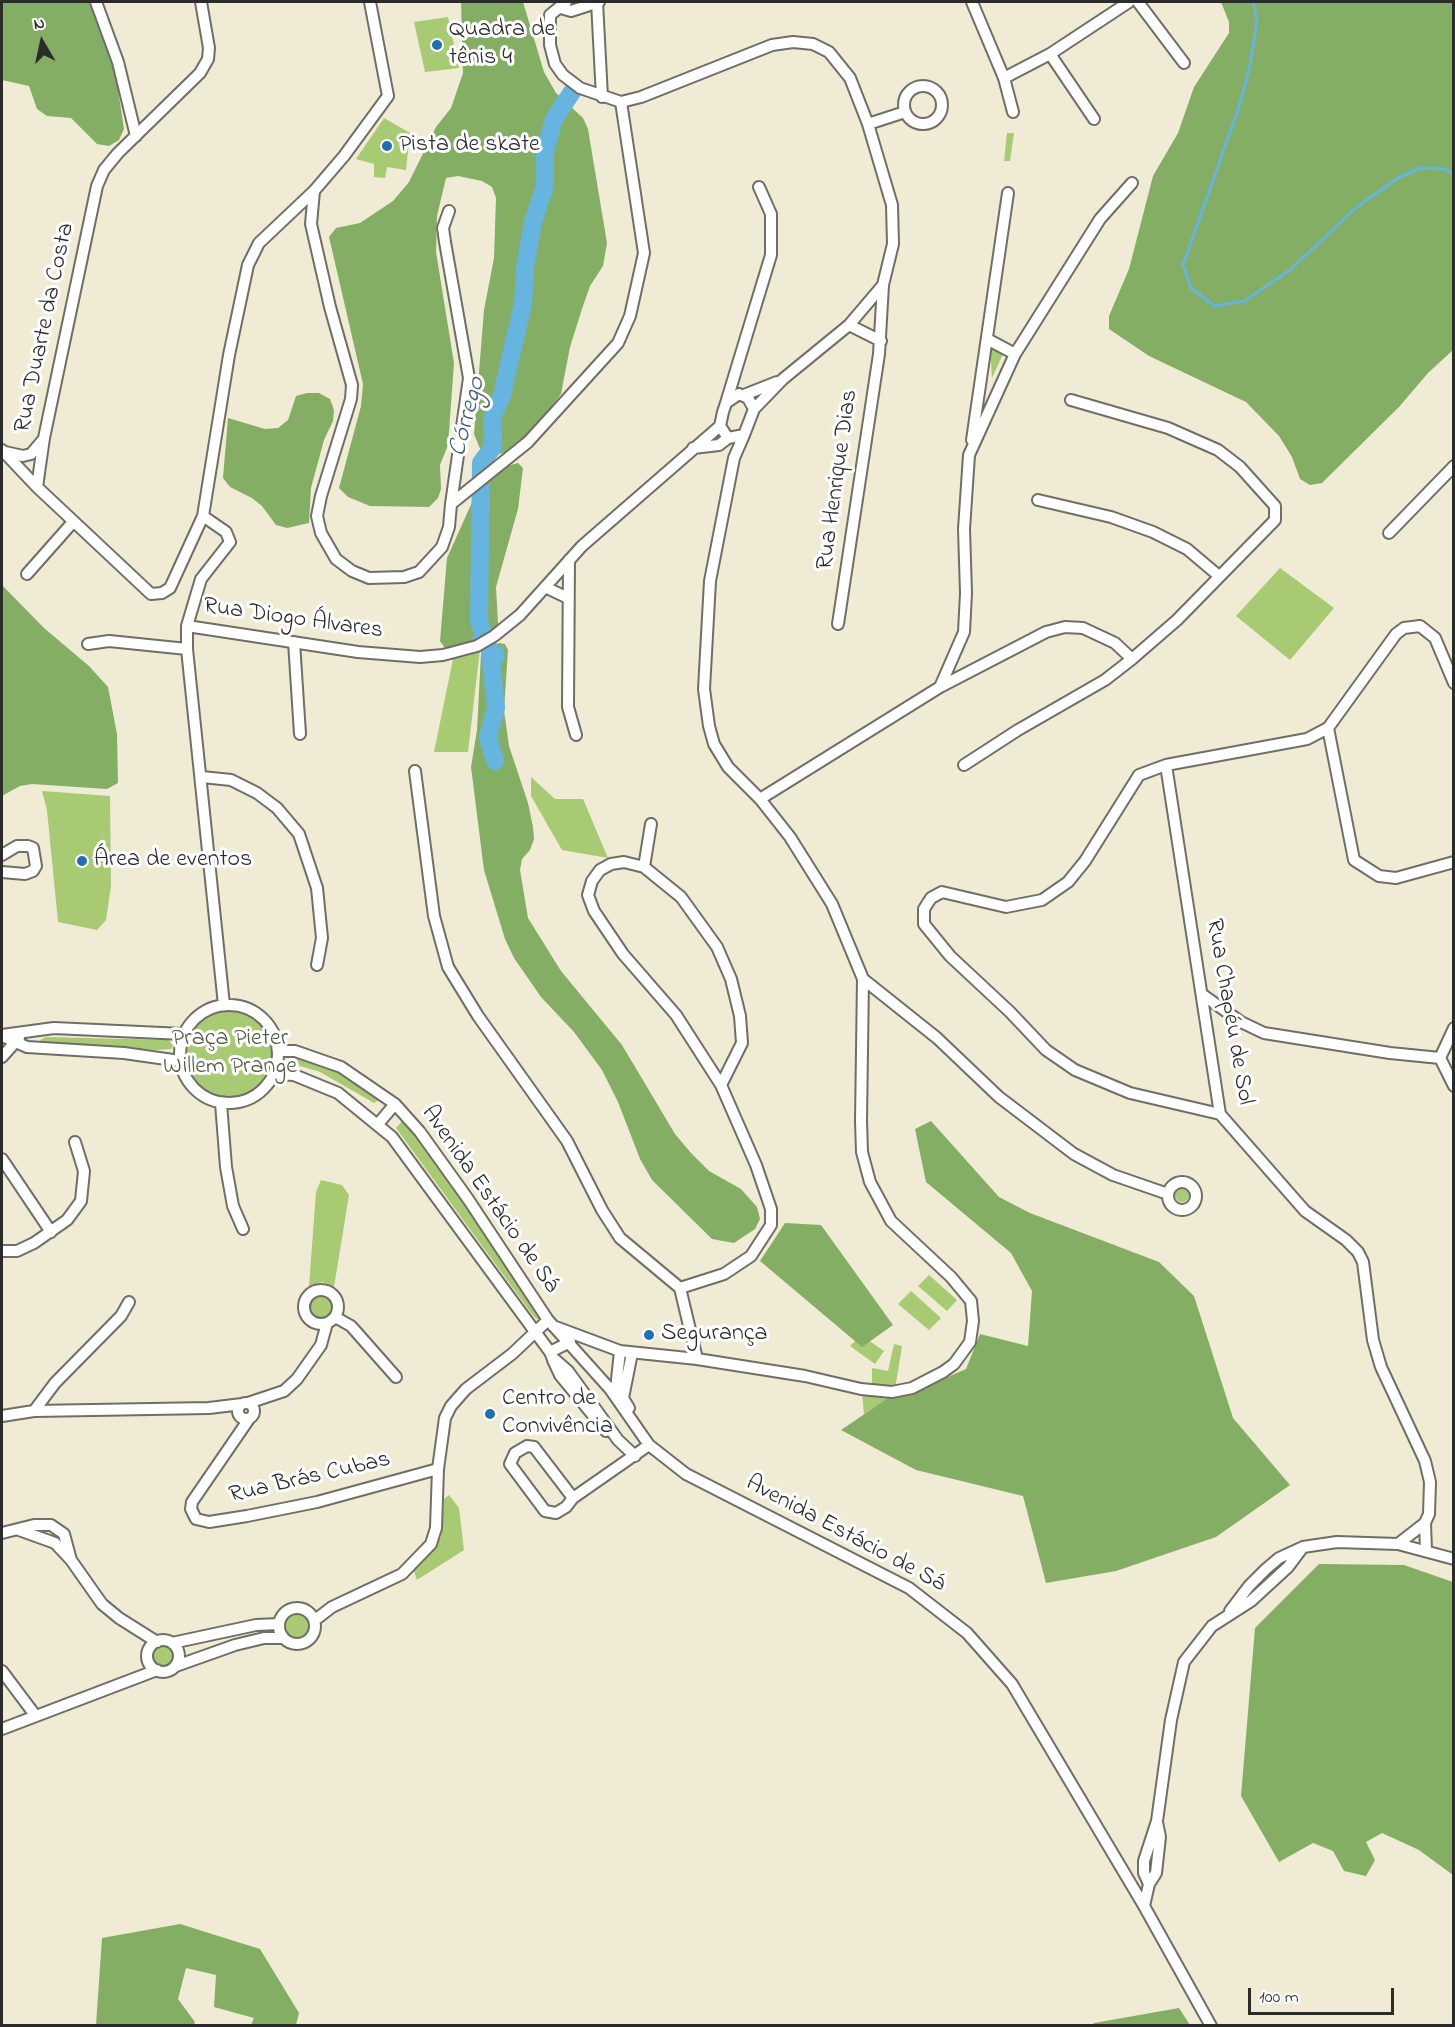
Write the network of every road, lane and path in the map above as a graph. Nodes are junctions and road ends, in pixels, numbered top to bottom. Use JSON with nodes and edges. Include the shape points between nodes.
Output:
{"nodes":[{"id":1,"x":96,"y":2,"type":"edge"},
{"id":2,"x":201,"y":2,"type":"edge"},
{"id":3,"x":370,"y":2,"type":"edge"},
{"id":4,"x":598,"y":2,"type":"edge"},
{"id":5,"x":972,"y":2,"type":"edge"},
{"id":6,"x":1129,"y":2,"type":"edge"},
{"id":7,"x":1138,"y":2,"type":"edge"},
{"id":8,"x":563,"y":5,"type":"edge"},
{"id":9,"x":1050,"y":54,"type":"junction"},
{"id":10,"x":1184,"y":63,"type":"dead end"},
{"id":11,"x":1004,"y":78,"type":"junction"},
{"id":12,"x":602,"y":97,"type":"junction"},
{"id":13,"x":621,"y":102,"type":"junction"},
{"id":14,"x":905,"y":112,"type":"dead end"},
{"id":15,"x":1013,"y":112,"type":"dead end"},
{"id":16,"x":1094,"y":118,"type":"dead end"},
{"id":17,"x":868,"y":124,"type":"junction"},
{"id":18,"x":136,"y":136,"type":"junction"},
{"id":19,"x":1132,"y":183,"type":"dead end"},
{"id":20,"x":759,"y":187,"type":"dead end"},
{"id":21,"x":314,"y":191,"type":"junction"},
{"id":22,"x":1008,"y":193,"type":"dead end"},
{"id":23,"x":449,"y":211,"type":"dead end"},
{"id":24,"x":291,"y":213,"type":"junction"},
{"id":25,"x":311,"y":224,"type":"junction"},
{"id":26,"x":883,"y":285,"type":"junction"},
{"id":27,"x":862,"y":310,"type":"junction"},
{"id":28,"x":882,"y":315,"type":"junction"},
{"id":29,"x":849,"y":325,"type":"junction"},
{"id":30,"x":987,"y":339,"type":"junction"},
{"id":31,"x":881,"y":341,"type":"junction"},
{"id":32,"x":741,"y":351,"type":"junction"},
{"id":33,"x":1015,"y":354,"type":"junction"},
{"id":34,"x":982,"y":379,"type":"junction"},
{"id":35,"x":783,"y":380,"type":"junction"},
{"id":36,"x":1000,"y":388,"type":"junction"},
{"id":37,"x":741,"y":394,"type":"junction"},
{"id":38,"x":1071,"y":400,"type":"dead end"},
{"id":39,"x":726,"y":403,"type":"junction"},
{"id":40,"x":754,"y":409,"type":"junction"},
{"id":41,"x":720,"y":426,"type":"junction"},
{"id":42,"x":744,"y":435,"type":"junction"},
{"id":43,"x":44,"y":438,"type":"junction"},
{"id":44,"x":729,"y":438,"type":"junction"},
{"id":45,"x":693,"y":448,"type":"junction"},
{"id":46,"x":3,"y":451,"type":"edge"},
{"id":47,"x":969,"y":455,"type":"junction"},
{"id":48,"x":734,"y":458,"type":"junction"},
{"id":49,"x":1454,"y":466,"type":"edge"},
{"id":50,"x":38,"y":488,"type":"junction"},
{"id":51,"x":1038,"y":500,"type":"dead end"},
{"id":52,"x":451,"y":504,"type":"junction"},
{"id":53,"x":203,"y":516,"type":"junction"},
{"id":54,"x":74,"y":522,"type":"junction"},
{"id":55,"x":1389,"y":533,"type":"dead end"},
{"id":56,"x":569,"y":560,"type":"junction"},
{"id":57,"x":27,"y":574,"type":"dead end"},
{"id":58,"x":1219,"y":576,"type":"junction"},
{"id":59,"x":545,"y":587,"type":"junction"},
{"id":60,"x":568,"y":598,"type":"junction"},
{"id":61,"x":838,"y":624,"type":"dead end"},
{"id":62,"x":187,"y":626,"type":"junction"},
{"id":63,"x":294,"y":642,"type":"junction"},
{"id":64,"x":88,"y":644,"type":"dead end"},
{"id":65,"x":187,"y":649,"type":"junction"},
{"id":66,"x":1132,"y":659,"type":"junction"},
{"id":67,"x":1454,"y":683,"type":"edge"},
{"id":68,"x":940,"y":687,"type":"junction"},
{"id":69,"x":1329,"y":728,"type":"junction"},
{"id":70,"x":300,"y":734,"type":"dead end"},
{"id":71,"x":576,"y":735,"type":"dead end"},
{"id":72,"x":964,"y":765,"type":"dead end"},
{"id":73,"x":1166,"y":765,"type":"junction"},
{"id":74,"x":415,"y":771,"type":"dead end"},
{"id":75,"x":202,"y":777,"type":"junction"},
{"id":76,"x":760,"y":800,"type":"junction"},
{"id":77,"x":651,"y":824,"type":"dead end"},
{"id":78,"x":2,"y":855,"type":"edge"},
{"id":79,"x":1454,"y":861,"type":"edge"},
{"id":80,"x":644,"y":867,"type":"junction"},
{"id":81,"x":2,"y":872,"type":"edge"},
{"id":82,"x":317,"y":965,"type":"dead end"},
{"id":83,"x":863,"y":979,"type":"junction"},
{"id":84,"x":1203,"y":995,"type":"junction"},
{"id":85,"x":224,"y":1005,"type":"junction"},
{"id":86,"x":1454,"y":1028,"type":"edge"},
{"id":87,"x":23,"y":1033,"type":"junction"},
{"id":88,"x":183,"y":1034,"type":"junction"},
{"id":89,"x":2,"y":1036,"type":"edge"},
{"id":90,"x":15,"y":1043,"type":"junction"},
{"id":91,"x":278,"y":1051,"type":"junction"},
{"id":92,"x":2,"y":1057,"type":"edge"},
{"id":93,"x":1440,"y":1058,"type":"junction"},
{"id":94,"x":180,"y":1061,"type":"junction"},
{"id":95,"x":274,"y":1074,"type":"junction"},
{"id":96,"x":721,"y":1085,"type":"junction"},
{"id":97,"x":1454,"y":1086,"type":"edge"},
{"id":98,"x":221,"y":1103,"type":"junction"},
{"id":99,"x":395,"y":1104,"type":"junction"},
{"id":100,"x":1220,"y":1114,"type":"junction"},
{"id":101,"x":378,"y":1124,"type":"junction"},
{"id":102,"x":75,"y":1142,"type":"dead end"},
{"id":103,"x":2,"y":1159,"type":"edge"},
{"id":104,"x":1168,"y":1194,"type":"dead end"},
{"id":105,"x":243,"y":1229,"type":"dead end"},
{"id":106,"x":51,"y":1232,"type":"junction"},
{"id":107,"x":2,"y":1251,"type":"edge"},
{"id":108,"x":680,"y":1288,"type":"junction"},
{"id":109,"x":129,"y":1302,"type":"dead end"},
{"id":110,"x":332,"y":1320,"type":"junction"},
{"id":111,"x":551,"y":1323,"type":"junction"},
{"id":112,"x":535,"y":1330,"type":"junction"},
{"id":113,"x":571,"y":1344,"type":"junction"},
{"id":114,"x":620,"y":1351,"type":"junction"},
{"id":115,"x":632,"y":1353,"type":"junction"},
{"id":116,"x":551,"y":1354,"type":"junction"},
{"id":117,"x":697,"y":1359,"type":"junction"},
{"id":118,"x":396,"y":1377,"type":"dead end"},
{"id":119,"x":616,"y":1389,"type":"junction"},
{"id":120,"x":623,"y":1398,"type":"junction"},
{"id":121,"x":245,"y":1404,"type":"junction"},
{"id":122,"x":34,"y":1411,"type":"junction"},
{"id":123,"x":2,"y":1416,"type":"edge"},
{"id":124,"x":645,"y":1440,"type":"junction"},
{"id":125,"x":635,"y":1456,"type":"junction"},
{"id":126,"x":438,"y":1468,"type":"junction"},
{"id":127,"x":573,"y":1498,"type":"junction"},
{"id":128,"x":1425,"y":1523,"type":"junction"},
{"id":129,"x":2,"y":1533,"type":"edge"},
{"id":130,"x":1398,"y":1544,"type":"junction"},
{"id":131,"x":1426,"y":1551,"type":"junction"},
{"id":132,"x":1454,"y":1559,"type":"edge"},
{"id":133,"x":315,"y":1620,"type":"junction"},
{"id":134,"x":279,"y":1624,"type":"junction"},
{"id":135,"x":282,"y":1638,"type":"junction"},
{"id":136,"x":157,"y":1641,"type":"junction"},
{"id":137,"x":172,"y":1643,"type":"junction"},
{"id":138,"x":176,"y":1666,"type":"junction"},
{"id":139,"x":157,"y":1670,"type":"junction"},
{"id":140,"x":2,"y":1671,"type":"edge"},
{"id":141,"x":36,"y":1715,"type":"junction"},
{"id":142,"x":2,"y":1729,"type":"edge"},
{"id":143,"x":1144,"y":1906,"type":"junction"},
{"id":144,"x":1211,"y":2025,"type":"edge"}],
"edges":[{"from":1,"to":18,"type":"street","via":[[118,62]]},
{"from":2,"to":18,"type":"street","name":"Rua Duarte da Costa","via":[[208,59],[200,73]]},
{"from":3,"to":21,"type":"street","via":[[388,96]]},
{"from":4,"to":8,"type":"street","via":[[571,11]]},
{"from":4,"to":12,"type":"street"},
{"from":5,"to":11,"type":"street"},
{"from":6,"to":9,"type":"street"},
{"from":7,"to":10,"type":"street"},
{"from":8,"to":12,"type":"street","via":[[550,15],[550,45],[559,69],[580,88]]},
{"from":9,"to":11,"type":"street"},
{"from":9,"to":16,"type":"street"},
{"from":11,"to":15,"type":"street"},
{"from":12,"to":13,"type":"street"},
{"from":13,"to":17,"type":"street","via":[[772,45],[793,42],[813,44],[840,63]]},
{"from":13,"to":52,"type":"street","via":[[644,252],[630,316],[618,343],[564,405],[528,442]]},
{"from":14,"to":17,"type":"street"},
{"from":17,"to":26,"type":"street","via":[[892,205],[893,244]]},
{"from":18,"to":43,"type":"street","name":"Rua Duarte da Costa","via":[[104,170],[97,186]]},
{"from":19,"to":33,"type":"street","via":[[1100,219]]},
{"from":20,"to":32,"type":"street","via":[[771,214],[771,255],[752,326]]},
{"from":21,"to":24,"type":"street"},
{"from":21,"to":25,"type":"street"},
{"from":22,"to":30,"type":"street"},
{"from":23,"to":52,"type":"street","via":[[443,228],[469,378]]},
{"from":24,"to":25,"type":"street"},
{"from":24,"to":53,"type":"street","via":[[259,243],[248,265]]},
{"from":25,"to":52,"type":"street","via":[[352,385],[317,516],[327,546],[336,559],[369,578],[404,577],[419,572],[442,547]]},
{"from":26,"to":27,"type":"street"},
{"from":26,"to":28,"type":"street","name":"Rua Henrique Dias"},
{"from":27,"to":28,"type":"street"},
{"from":27,"to":29,"type":"street"},
{"from":28,"to":31,"type":"street","name":"Rua Henrique Dias"},
{"from":29,"to":31,"type":"street"},
{"from":29,"to":35,"type":"street"},
{"from":30,"to":33,"type":"street"},
{"from":30,"to":34,"type":"street"},
{"from":31,"to":61,"type":"street","name":"Rua Henrique Dias"},
{"from":32,"to":37,"type":"street"},
{"from":32,"to":39,"type":"street"},
{"from":33,"to":36,"type":"street"},
{"from":34,"to":36,"type":"street"},
{"from":34,"to":47,"type":"street"},
{"from":35,"to":37,"type":"street"},
{"from":35,"to":40,"type":"street"},
{"from":36,"to":47,"type":"street"},
{"from":37,"to":39,"type":"street"},
{"from":37,"to":40,"type":"street"},
{"from":38,"to":58,"type":"street","via":[[1168,428],[1218,450],[1240,467],[1275,506],[1275,520]]},
{"from":39,"to":41,"type":"street"},
{"from":40,"to":42,"type":"street"},
{"from":41,"to":44,"type":"street"},
{"from":41,"to":45,"type":"street","name":"Rua Diogo Álvares"},
{"from":42,"to":44,"type":"street"},
{"from":42,"to":48,"type":"street"},
{"from":43,"to":46,"type":"street","via":[[31,454]]},
{"from":43,"to":50,"type":"street","name":"Rua Duarte da Costa"},
{"from":44,"to":45,"type":"street","via":[[719,445]]},
{"from":44,"to":48,"type":"street"},
{"from":45,"to":56,"type":"street","name":"Rua Diogo Álvares"},
{"from":46,"to":50,"type":"street"},
{"from":47,"to":68,"type":"street","via":[[964,632]]},
{"from":48,"to":76,"type":"street","via":[[710,581],[704,689],[714,744],[728,767]]},
{"from":49,"to":55,"type":"street"},
{"from":50,"to":54,"type":"street"},
{"from":51,"to":58,"type":"street","via":[[1111,517],[1153,532],[1187,549]]},
{"from":53,"to":54,"type":"street","via":[[170,588],[156,595],[144,589]]},
{"from":53,"to":62,"type":"street","via":[[226,532],[230,542],[201,579]]},
{"from":54,"to":57,"type":"street"},
{"from":56,"to":59,"type":"street","name":"Rua Diogo Álvares"},
{"from":56,"to":60,"type":"street"},
{"from":58,"to":66,"type":"street"},
{"from":59,"to":60,"type":"street"},
{"from":59,"to":63,"type":"street","name":"Rua Diogo Álvares","via":[[494,636],[461,652],[420,657]]},
{"from":60,"to":71,"type":"street","via":[[568,707]]},
{"from":62,"to":63,"type":"street","name":"Rua Diogo Álvares"},
{"from":62,"to":65,"type":"street","name":"Rua Diogo Álvares"},
{"from":63,"to":70,"type":"street"},
{"from":64,"to":65,"type":"street","via":[[109,641]]},
{"from":65,"to":75,"type":"street","name":"Rua Diogo Álvares"},
{"from":66,"to":68,"type":"street","via":[[1114,643],[1083,627],[1065,627],[1046,632]]},
{"from":66,"to":72,"type":"street","via":[[1105,680]]},
{"from":67,"to":69,"type":"street","via":[[1435,638],[1420,626],[1412,625],[1396,634]]},
{"from":68,"to":76,"type":"street"},
{"from":69,"to":73,"type":"street","via":[[1307,739]]},
{"from":69,"to":79,"type":"street","via":[[1354,860],[1379,876],[1396,878]]},
{"from":73,"to":84,"type":"street","name":"Rua Chapéu de Sol"},
{"from":73,"to":100,"type":"street","via":[[1139,775],[1085,861],[1068,882],[1042,900],[1006,907],[942,892],[931,898],[924,909],[924,924],[950,956],[1046,1050],[1075,1070],[1130,1093]]},
{"from":74,"to":108,"type":"street","via":[[434,916],[448,966],[478,1016],[567,1141],[620,1238]]},
{"from":75,"to":82,"type":"street","via":[[231,780],[257,793],[278,808],[299,834],[318,888],[322,938]]},
{"from":75,"to":85,"type":"street","name":"Rua Diogo Álvares"},
{"from":76,"to":83,"type":"street","via":[[819,881]]},
{"from":77,"to":80,"type":"street"},
{"from":78,"to":81,"type":"street","via":[[17,846],[28,846],[33,848],[36,866],[25,874]]},
{"from":80,"to":96,"type":"street","via":[[681,897],[717,947],[732,979],[742,1043]]},
{"from":80,"to":96,"type":"street","via":[[624,862],[611,864],[600,870],[588,895],[594,911],[623,954],[676,1015]]},
{"from":83,"to":104,"type":"street","via":[[937,1038],[999,1097],[1074,1154],[1113,1175]]},
{"from":83,"to":117,"type":"street","via":[[862,1152],[870,1182],[891,1221],[970,1300],[973,1321],[969,1342],[954,1364],[943,1372],[912,1388],[892,1392]]},
{"from":84,"to":93,"type":"street","via":[[1240,1022],[1264,1033]]},
{"from":84,"to":100,"type":"street","name":"Rua Chapéu de Sol"},
{"from":85,"to":88,"type":"street","via":[[197,1016]]},
{"from":85,"to":91,"type":"street","via":[[243,1006],[261,1017],[274,1034]]},
{"from":86,"to":93,"type":"street"},
{"from":87,"to":88,"type":"street","via":[[54,1028]]},
{"from":87,"to":89,"type":"street"},
{"from":87,"to":90,"type":"street"},
{"from":88,"to":94,"type":"street"},
{"from":89,"to":90,"type":"street"},
{"from":90,"to":92,"type":"street"},
{"from":90,"to":94,"type":"street"},
{"from":91,"to":95,"type":"street"},
{"from":91,"to":99,"type":"street","name":"Avenida Estácio de Sá","via":[[295,1051],[341,1067]]},
{"from":93,"to":97,"type":"street"},
{"from":94,"to":98,"type":"street","via":[[192,1088]]},
{"from":95,"to":98,"type":"street","via":[[263,1090],[250,1098]]},
{"from":95,"to":101,"type":"street","name":"Avenida Estácio de Sá","via":[[294,1075],[338,1093]]},
{"from":96,"to":108,"type":"street","via":[[767,1194],[771,1225],[751,1256],[724,1274]]},
{"from":98,"to":105,"type":"street","via":[[233,1206]]},
{"from":99,"to":101,"type":"street","name":"Avenida Estácio de Sá"},
{"from":99,"to":111,"type":"street","name":"Avenida Estácio de Sá","via":[[468,1198]]},
{"from":100,"to":128,"type":"street","name":"Rua Chapéu de Sol","via":[[1305,1211],[1346,1240],[1363,1262],[1373,1340],[1381,1367],[1427,1472],[1430,1498]]},
{"from":101,"to":112,"type":"street","name":"Avenida Estácio de Sá","via":[[448,1210]]},
{"from":102,"to":106,"type":"street","via":[[84,1171],[81,1201],[67,1220]]},
{"from":103,"to":106,"type":"street"},
{"from":106,"to":107,"type":"street","via":[[17,1251]]},
{"from":108,"to":117,"type":"street"},
{"from":109,"to":122,"type":"street","via":[[121,1316],[55,1383]]},
{"from":110,"to":110,"type":"street","via":[[338,1304],[334,1295],[315,1290],[307,1296],[305,1314],[311,1321],[320,1324]]},
{"from":110,"to":118,"type":"street","via":[[351,1326]]},
{"from":110,"to":121,"type":"street","via":[[321,1345],[297,1379],[284,1391]]},
{"from":111,"to":112,"type":"street","name":"Avenida Estácio de Sá"},
{"from":111,"to":113,"type":"street","name":"Avenida Estácio de Sá"},
{"from":111,"to":114,"type":"street"},
{"from":112,"to":116,"type":"street","name":"Avenida Estácio de Sá"},
{"from":112,"to":126,"type":"street","via":[[451,1406],[445,1418]]},
{"from":113,"to":116,"type":"street"},
{"from":113,"to":119,"type":"street","name":"Avenida Estácio de Sá","via":[[590,1358]]},
{"from":113,"to":124,"type":"street","name":"Avenida Estácio de Sá","via":[[624,1422]]},
{"from":114,"to":115,"type":"street"},
{"from":114,"to":119,"type":"street"},
{"from":115,"to":117,"type":"street"},
{"from":115,"to":120,"type":"street"},
{"from":116,"to":125,"type":"street","name":"Avenida Estácio de Sá","via":[[591,1392],[621,1442]]},
{"from":119,"to":120,"type":"street","name":"Avenida Estácio de Sá"},
{"from":120,"to":124,"type":"street","name":"Avenida Estácio de Sá"},
{"from":121,"to":122,"type":"street"},
{"from":121,"to":126,"type":"street","name":"Rua Brás Cubas","via":[[237,1409],[238,1414],[249,1419],[192,1502],[196,1519],[209,1522],[317,1502]]},
{"from":122,"to":123,"type":"street"},
{"from":124,"to":125,"type":"street"},
{"from":124,"to":143,"type":"street","name":"Avenida Estácio de Sá","via":[[686,1474],[909,1588],[967,1633],[1012,1684]]},
{"from":125,"to":127,"type":"street"},
{"from":126,"to":133,"type":"street","via":[[431,1544],[402,1574],[348,1599]]},
{"from":127,"to":127,"type":"street","via":[[534,1447],[520,1449],[510,1460],[551,1514],[566,1507]]},
{"from":128,"to":130,"type":"street"},
{"from":128,"to":131,"type":"street","name":"Rua Chapéu de Sol"},
{"from":129,"to":136,"type":"street","via":[[42,1524],[59,1529],[69,1545],[71,1560],[102,1604]]},
{"from":130,"to":131,"type":"street"},
{"from":130,"to":143,"type":"street","via":[[1337,1542],[1303,1547],[1288,1567],[1251,1601],[1228,1613],[1199,1640],[1184,1662],[1171,1720],[1157,1821],[1144,1861],[1149,1884]]},
{"from":131,"to":132,"type":"street"},
{"from":133,"to":134,"type":"street","via":[[307,1611],[296,1608],[283,1615]]},
{"from":133,"to":135,"type":"street","via":[[315,1632],[308,1641],[297,1645]]},
{"from":134,"to":135,"type":"street"},
{"from":134,"to":137,"type":"street","via":[[256,1625]]},
{"from":135,"to":138,"type":"street","via":[[235,1645]]},
{"from":136,"to":137,"type":"street"},
{"from":136,"to":139,"type":"street","via":[[149,1648],[148,1658]]},
{"from":137,"to":138,"type":"street","via":[[178,1651]]},
{"from":138,"to":139,"type":"street","via":[[167,1671]]},
{"from":139,"to":141,"type":"street"},
{"from":140,"to":141,"type":"street"},
{"from":141,"to":142,"type":"street"},
{"from":143,"to":144,"type":"street","name":"Avenida Estácio de Sá"}]}
